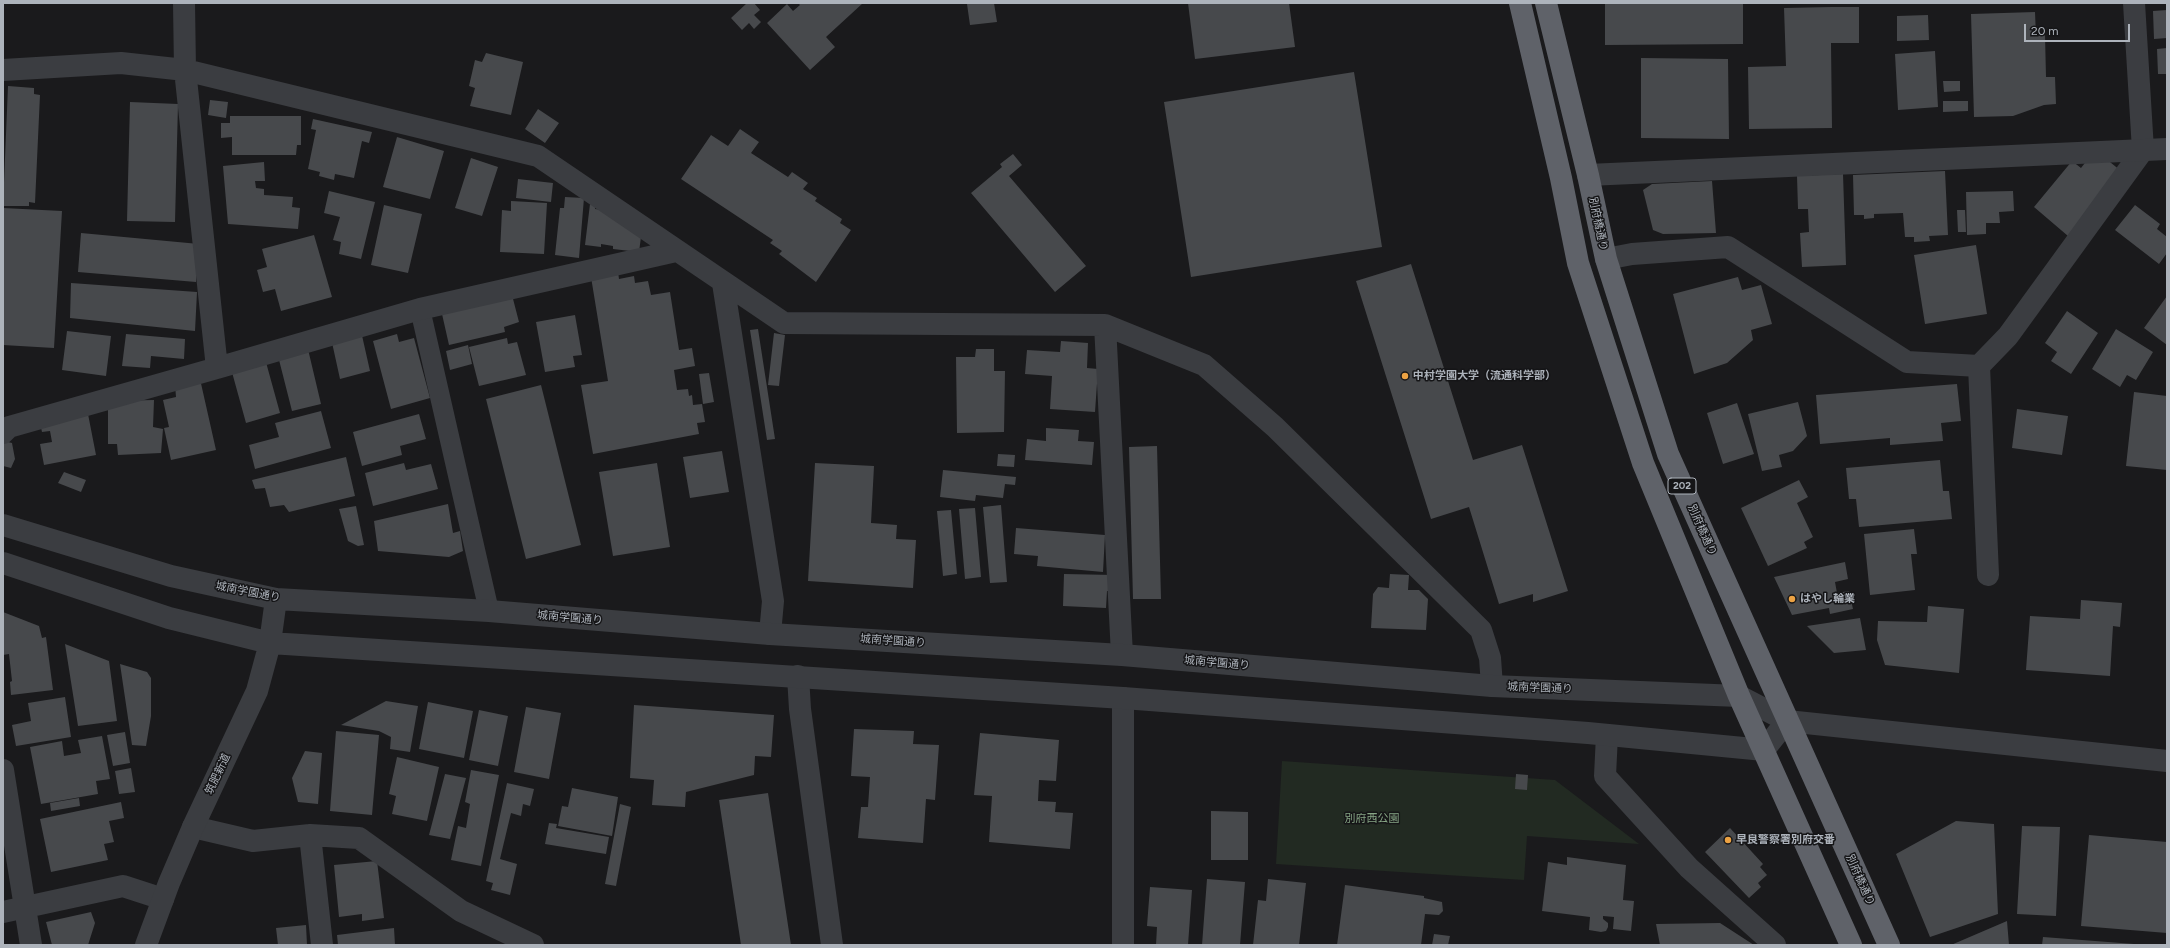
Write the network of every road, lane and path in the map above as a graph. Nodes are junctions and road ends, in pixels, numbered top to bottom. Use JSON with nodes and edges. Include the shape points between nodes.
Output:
{"nodes":[{"id":1,"x":184,"y":3,"type":"edge"},
{"id":2,"x":1520,"y":3,"type":"edge"},
{"id":3,"x":1546,"y":3,"type":"edge"},
{"id":4,"x":2134,"y":3,"type":"edge"},
{"id":5,"x":3,"y":70,"type":"edge"},
{"id":6,"x":185,"y":70,"type":"junction"},
{"id":7,"x":2143,"y":150,"type":"junction"},
{"id":8,"x":2167,"y":150,"type":"edge"},
{"id":9,"x":1588,"y":175,"type":"junction"},
{"id":10,"x":676,"y":251,"type":"junction"},
{"id":11,"x":1606,"y":258,"type":"junction"},
{"id":12,"x":723,"y":283,"type":"junction"},
{"id":13,"x":420,"y":308,"type":"junction"},
{"id":14,"x":1105,"y":325,"type":"junction"},
{"id":15,"x":1979,"y":366,"type":"junction"},
{"id":16,"x":218,"y":368,"type":"junction"},
{"id":17,"x":3,"y":433,"type":"edge"},
{"id":18,"x":3,"y":525,"type":"edge"},
{"id":19,"x":3,"y":563,"type":"edge"},
{"id":20,"x":1988,"y":575,"type":"dead end"},
{"id":21,"x":276,"y":599,"type":"junction"},
{"id":22,"x":489,"y":611,"type":"junction"},
{"id":23,"x":770,"y":634,"type":"junction"},
{"id":24,"x":270,"y":643,"type":"junction"},
{"id":25,"x":1122,"y":655,"type":"junction"},
{"id":26,"x":798,"y":676,"type":"junction"},
{"id":27,"x":1492,"y":686,"type":"junction"},
{"id":28,"x":1738,"y":696,"type":"junction"},
{"id":29,"x":1123,"y":698,"type":"junction"},
{"id":30,"x":1787,"y":721,"type":"junction"},
{"id":31,"x":1607,"y":735,"type":"junction"},
{"id":32,"x":1764,"y":750,"type":"junction"},
{"id":33,"x":2167,"y":761,"type":"edge"},
{"id":34,"x":3,"y":770,"type":"edge"},
{"id":35,"x":193,"y":827,"type":"junction"},
{"id":36,"x":310,"y":835,"type":"junction"},
{"id":37,"x":163,"y":899,"type":"junction"},
{"id":38,"x":25,"y":908,"type":"junction"},
{"id":39,"x":3,"y":912,"type":"edge"},
{"id":40,"x":31,"y":945,"type":"edge"},
{"id":41,"x":146,"y":945,"type":"edge"},
{"id":42,"x":322,"y":945,"type":"edge"},
{"id":43,"x":533,"y":945,"type":"edge"},
{"id":44,"x":832,"y":945,"type":"edge"},
{"id":45,"x":1123,"y":945,"type":"edge"},
{"id":46,"x":1775,"y":945,"type":"edge"},
{"id":47,"x":1851,"y":945,"type":"edge"},
{"id":48,"x":1889,"y":945,"type":"edge"}],
"edges":[{"from":1,"to":6,"type":"street"},
{"from":2,"to":28,"type":"highway","number":"202","via":[[1583,277],[1643,463]]},
{"from":3,"to":9,"type":"highway","name":"別府橋通り","number":"202"},
{"from":4,"to":7,"type":"street"},
{"from":5,"to":6,"type":"street","via":[[121,63]]},
{"from":6,"to":10,"type":"street","via":[[538,156]]},
{"from":6,"to":16,"type":"street"},
{"from":7,"to":8,"type":"street"},
{"from":7,"to":9,"type":"street"},
{"from":7,"to":15,"type":"street","via":[[2008,336]]},
{"from":9,"to":11,"type":"highway","name":"別府橋通り","number":"202"},
{"from":10,"to":12,"type":"street"},
{"from":10,"to":13,"type":"street"},
{"from":11,"to":15,"type":"street","via":[[1728,247],[1906,362]]},
{"from":11,"to":30,"type":"highway","name":"別府橋通り","number":"202","via":[[1668,454]]},
{"from":12,"to":14,"type":"street","via":[[784,323]]},
{"from":12,"to":23,"type":"street","via":[[773,601]]},
{"from":13,"to":16,"type":"street"},
{"from":13,"to":22,"type":"lane"},
{"from":14,"to":25,"type":"street"},
{"from":14,"to":27,"type":"street","via":[[1204,365],[1275,427],[1482,630],[1490,658]]},
{"from":15,"to":20,"type":"street"},
{"from":16,"to":17,"type":"street","via":[[9,428]]},
{"from":18,"to":21,"type":"street","name":"城南学園通り","via":[[171,576]]},
{"from":19,"to":24,"type":"street","via":[[169,618]]},
{"from":21,"to":22,"type":"street","name":"城南学園通り"},
{"from":21,"to":24,"type":"street","name":"筑肥新道"},
{"from":22,"to":23,"type":"street","name":"城南学園通り"},
{"from":23,"to":25,"type":"street","name":"城南学園通り"},
{"from":24,"to":26,"type":"street"},
{"from":24,"to":35,"type":"street","name":"筑肥新道","via":[[257,691]]},
{"from":25,"to":27,"type":"street","name":"城南学園通り"},
{"from":26,"to":29,"type":"street"},
{"from":26,"to":44,"type":"street","via":[[800,709]]},
{"from":27,"to":28,"type":"street","name":"城南学園通り"},
{"from":28,"to":30,"type":"street","name":"城南学園通り"},
{"from":28,"to":32,"type":"highway","number":"202"},
{"from":29,"to":31,"type":"street"},
{"from":29,"to":45,"type":"street"},
{"from":30,"to":32,"type":"street"},
{"from":30,"to":33,"type":"street"},
{"from":30,"to":48,"type":"highway","name":"別府橋通り","number":"202"},
{"from":31,"to":32,"type":"street"},
{"from":31,"to":46,"type":"street","via":[[1605,776],[1690,868]]},
{"from":32,"to":47,"type":"highway","number":"202"},
{"from":34,"to":38,"type":"street"},
{"from":35,"to":36,"type":"street","via":[[253,841]]},
{"from":35,"to":37,"type":"street","name":"筑肥新道"},
{"from":36,"to":42,"type":"street"},
{"from":36,"to":43,"type":"street","via":[[359,838],[461,911]]},
{"from":37,"to":38,"type":"street","via":[[123,886]]},
{"from":37,"to":41,"type":"street","name":"筑肥新道"},
{"from":38,"to":39,"type":"street"},
{"from":38,"to":40,"type":"street"}]}
